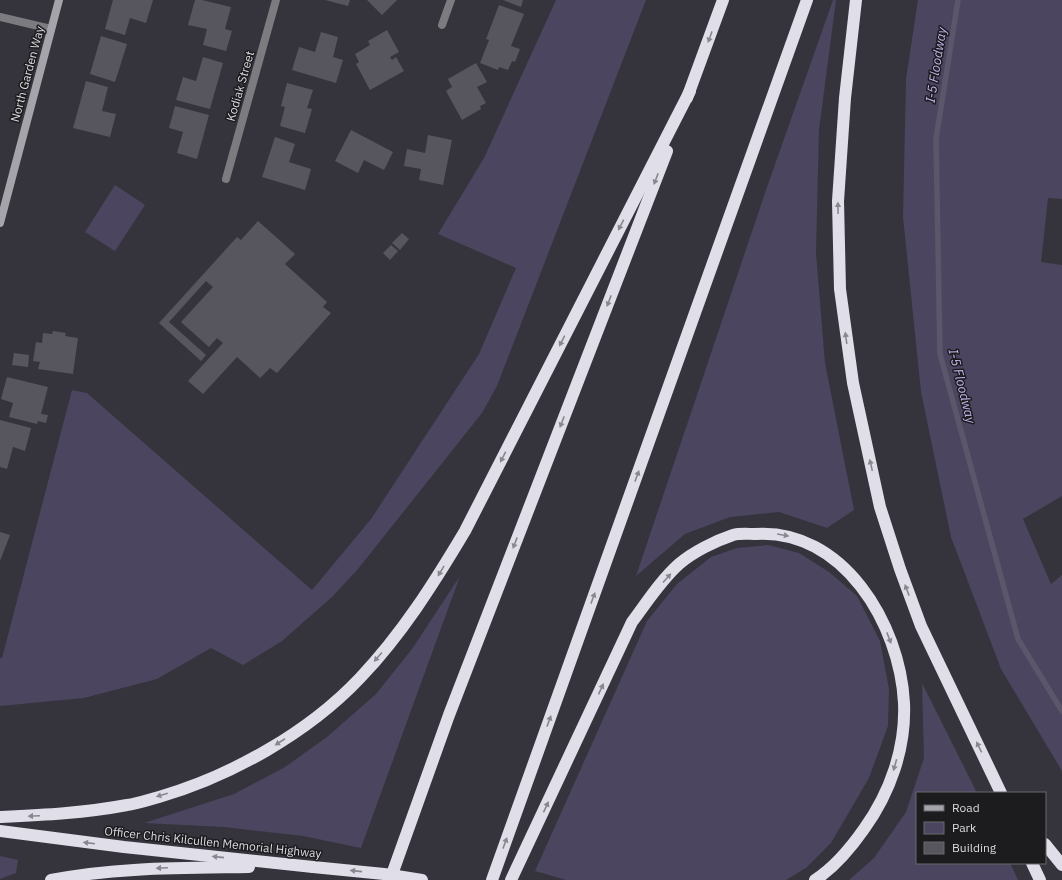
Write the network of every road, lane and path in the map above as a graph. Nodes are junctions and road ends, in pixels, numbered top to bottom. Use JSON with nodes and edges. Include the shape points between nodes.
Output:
{"nodes":[{"id":1,"x":59,"y":0,"type":"edge"},
{"id":2,"x":276,"y":0,"type":"edge"},
{"id":3,"x":450,"y":0,"type":"edge"},
{"id":4,"x":723,"y":0,"type":"edge"},
{"id":5,"x":807,"y":0,"type":"edge"},
{"id":6,"x":856,"y":0,"type":"edge"},
{"id":7,"x":0,"y":17,"type":"edge"},
{"id":8,"x":442,"y":25,"type":"dead end"},
{"id":9,"x":51,"y":29,"type":"junction"},
{"id":10,"x":690,"y":91,"type":"junction"},
{"id":11,"x":226,"y":178,"type":"dead end"},
{"id":12,"x":0,"y":223,"type":"edge"},
{"id":13,"x":998,"y":788,"type":"edge"},
{"id":14,"x":0,"y":816,"type":"edge"},
{"id":15,"x":0,"y":831,"type":"edge"},
{"id":16,"x":1046,"y":845,"type":"edge"},
{"id":17,"x":1032,"y":864,"type":"edge"},
{"id":18,"x":1062,"y":865,"type":"edge"},
{"id":19,"x":313,"y":867,"type":"junction"},
{"id":20,"x":51,"y":880,"type":"edge"},
{"id":21,"x":390,"y":880,"type":"edge"},
{"id":22,"x":422,"y":880,"type":"edge"},
{"id":23,"x":492,"y":880,"type":"edge"},
{"id":24,"x":511,"y":880,"type":"edge"},
{"id":25,"x":815,"y":880,"type":"edge"},
{"id":26,"x":1040,"y":880,"type":"edge"}],
"edges":[{"from":1,"to":9,"type":"street","name":"North Garden Way"},
{"from":2,"to":11,"type":"street","name":"Kodiak Street"},
{"from":3,"to":8,"type":"street"},
{"from":4,"to":10,"type":"highway","one_way":true},
{"from":23,"to":5,"type":"highway","one_way":true},
{"from":13,"to":6,"type":"highway","one_way":true,"via":[[921,626],[900,569],[880,507],[853,383],[840,289],[838,201],[845,98]]},
{"from":7,"to":9,"type":"street"},
{"from":9,"to":12,"type":"street","name":"North Garden Way"},
{"from":10,"to":14,"type":"highway","one_way":true,"via":[[465,531],[396,637],[359,679],[319,714],[280,743],[234,768],[183,790],[128,805],[45,815]]},
{"from":10,"to":21,"type":"highway","one_way":true,"via":[[449,715]]},
{"from":19,"to":15,"type":"highway","name":"Officer Chris Kilcullen Memorial Highway","one_way":true,"via":[[124,848]]},
{"from":16,"to":18,"type":"highway"},
{"from":17,"to":26,"type":"highway"},
{"from":19,"to":20,"type":"highway","one_way":true,"via":[[161,868],[80,874]]},
{"from":22,"to":19,"type":"highway","name":"Officer Chris Kilcullen Memorial Highway","one_way":true,"bridge":true},
{"from":24,"to":25,"type":"highway","one_way":true,"via":[[632,622],[679,564],[705,547],[734,535],[761,533],[801,540],[829,555],[854,577],[877,608],[897,662],[904,702],[902,738],[884,798],[849,849],[825,874]]}]}
